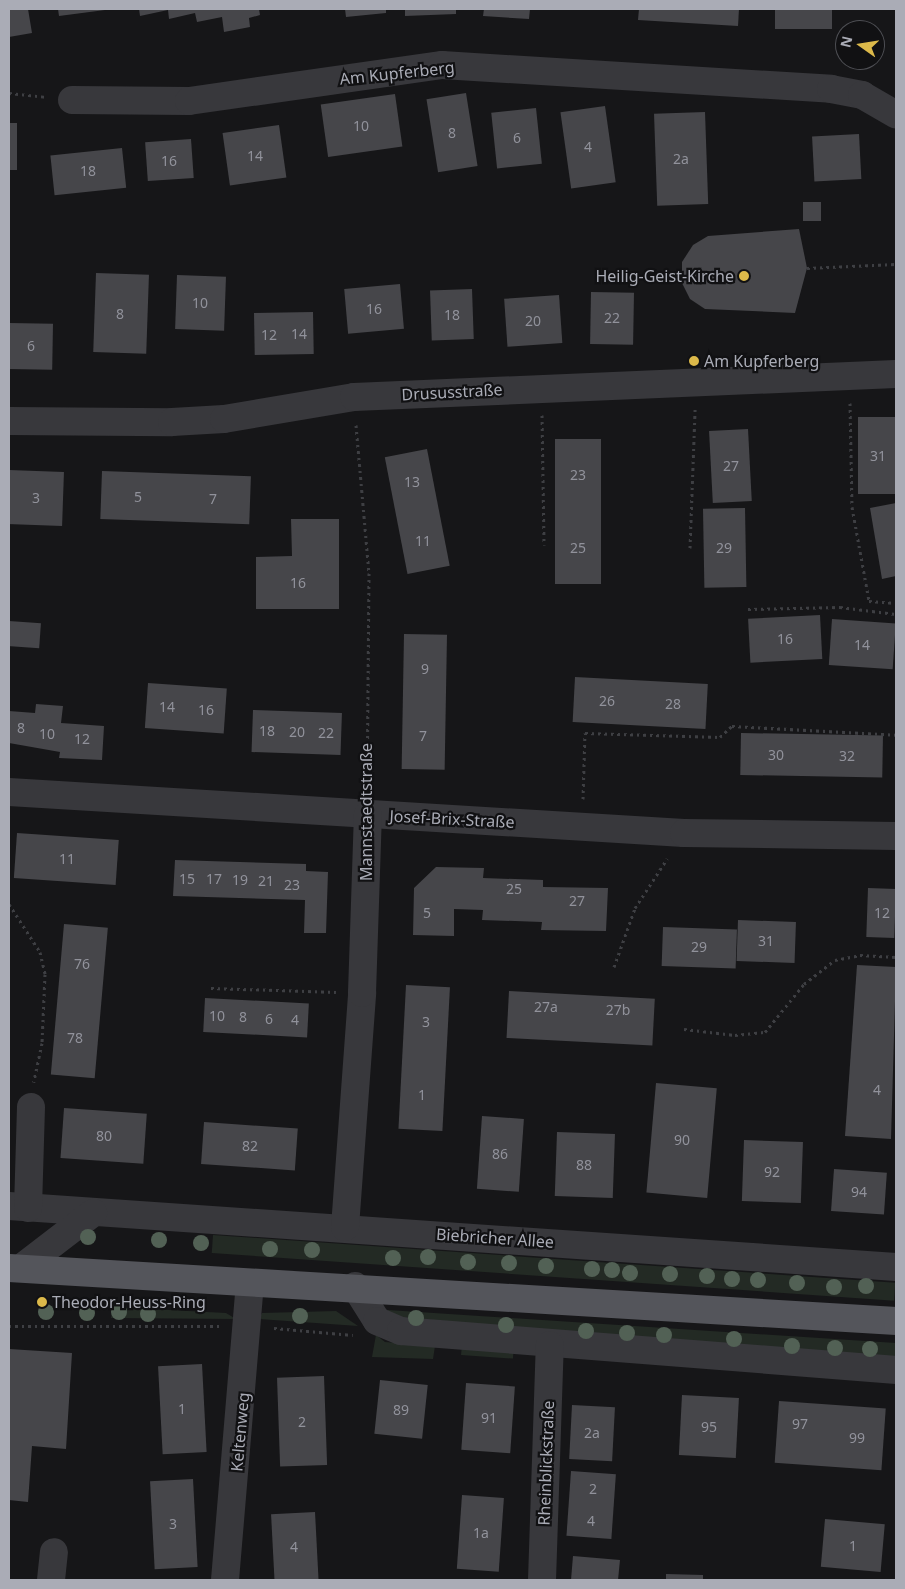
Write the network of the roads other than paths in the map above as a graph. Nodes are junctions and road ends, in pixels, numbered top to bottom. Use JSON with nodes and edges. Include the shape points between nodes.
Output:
{"nodes":[{"id":1,"x":72,"y":100,"type":"road end"},
{"id":2,"x":896,"y":115,"type":"edge"},
{"id":3,"x":896,"y":374,"type":"edge"},
{"id":4,"x":9,"y":421,"type":"edge"},
{"id":5,"x":9,"y":792,"type":"edge"},
{"id":6,"x":368,"y":815,"type":"junction"},
{"id":7,"x":896,"y":836,"type":"edge"},
{"id":8,"x":31,"y":1107,"type":"road end"},
{"id":9,"x":18,"y":1207,"type":"edge"},
{"id":10,"x":93,"y":1213,"type":"junction"},
{"id":11,"x":345,"y":1227,"type":"junction"},
{"id":12,"x":896,"y":1267,"type":"edge"},
{"id":13,"x":15,"y":1268,"type":"edge"},
{"id":14,"x":250,"y":1284,"type":"junction"},
{"id":15,"x":355,"y":1286,"type":"junction"},
{"id":16,"x":896,"y":1321,"type":"edge"},
{"id":17,"x":550,"y":1345,"type":"junction"},
{"id":18,"x":896,"y":1370,"type":"edge"},
{"id":19,"x":54,"y":1552,"type":"dead end"},
{"id":20,"x":51,"y":1580,"type":"edge"},
{"id":21,"x":225,"y":1580,"type":"edge"},
{"id":22,"x":542,"y":1580,"type":"edge"}],
"edges":[{"from":1,"to":2,"type":"street","name":"Am Kupferberg","via":[[189,100],[442,66],[831,88],[862,95]]},
{"from":3,"to":4,"type":"street","name":"Drususstraße","via":[[354,396],[215,420]]},
{"from":5,"to":6,"type":"street","name":"Josef-Brix-Straße"},
{"from":6,"to":7,"type":"street","name":"Josef-Brix-Straße","via":[[684,833]]},
{"from":6,"to":11,"type":"street","name":"Mannstaedtstraße","via":[[362,993]]},
{"from":8,"to":9,"type":"street"},
{"from":9,"to":10,"type":"street","name":"Biebricher Allee"},
{"from":10,"to":11,"type":"street","name":"Biebricher Allee"},
{"from":10,"to":13,"type":"street"},
{"from":11,"to":12,"type":"street","name":"Biebricher Allee"},
{"from":13,"to":14,"type":"main road"},
{"from":14,"to":15,"type":"main road"},
{"from":14,"to":21,"type":"street","name":"Keltenweg"},
{"from":15,"to":16,"type":"main road"},
{"from":15,"to":17,"type":"street","via":[[369,1311],[387,1328]]},
{"from":17,"to":18,"type":"street"},
{"from":17,"to":22,"type":"street","name":"Rheinblickstraße"},
{"from":19,"to":20,"type":"street"}]}
